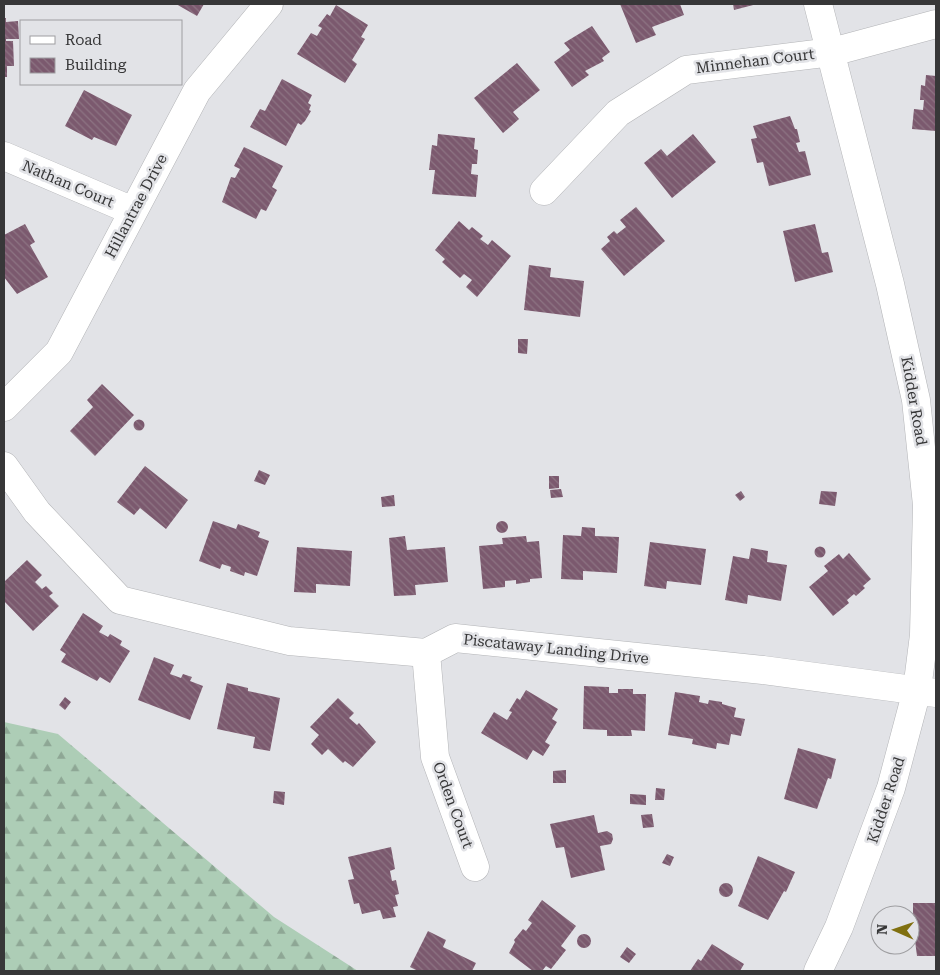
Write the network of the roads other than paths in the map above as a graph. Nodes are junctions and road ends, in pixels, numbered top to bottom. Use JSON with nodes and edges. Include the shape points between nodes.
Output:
{"nodes":[{"id":1,"x":269,"y":4,"type":"edge"},
{"id":2,"x":818,"y":4,"type":"edge"},
{"id":3,"x":936,"y":24,"type":"edge"},
{"id":4,"x":832,"y":52,"type":"junction"},
{"id":5,"x":4,"y":156,"type":"edge"},
{"id":6,"x":544,"y":191,"type":"dead end"},
{"id":7,"x":133,"y":211,"type":"junction"},
{"id":8,"x":4,"y":408,"type":"edge"},
{"id":9,"x":4,"y":466,"type":"edge"},
{"id":10,"x":426,"y":653,"type":"junction"},
{"id":11,"x":927,"y":692,"type":"edge"},
{"id":12,"x":475,"y":867,"type":"dead end"},
{"id":13,"x":818,"y":971,"type":"edge"}],
"edges":[{"from":1,"to":7,"type":"street","name":"Hillantrae Drive","via":[[197,91]]},
{"from":2,"to":4,"type":"street","name":"Kidder Road"},
{"from":3,"to":4,"type":"street","name":"Minnehan Court"},
{"from":4,"to":6,"type":"street","name":"Minnehan Court","via":[[686,70],[618,113]]},
{"from":4,"to":11,"type":"street","name":"Kidder Road","via":[[916,400],[927,505],[924,635]]},
{"from":5,"to":7,"type":"street","name":"Nathan Court"},
{"from":7,"to":8,"type":"street","name":"Hillantrae Drive","via":[[59,352]]},
{"from":9,"to":10,"type":"street","via":[[37,512],[120,600],[289,641]]},
{"from":10,"to":11,"type":"street","name":"Piscataway Landing Drive","via":[[455,638],[763,670]]},
{"from":10,"to":12,"type":"street","name":"Orden Court","via":[[435,757]]},
{"from":11,"to":13,"type":"street","name":"Kidder Road","via":[[839,927]]}]}
